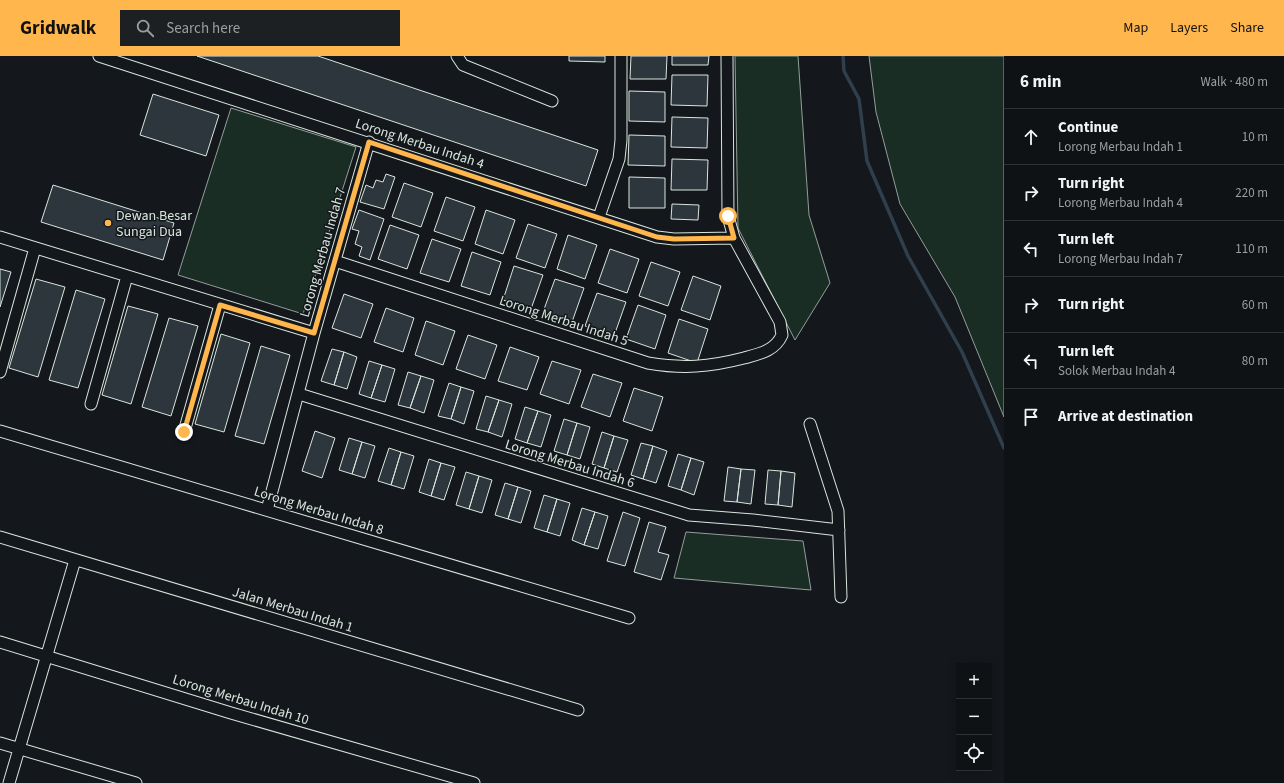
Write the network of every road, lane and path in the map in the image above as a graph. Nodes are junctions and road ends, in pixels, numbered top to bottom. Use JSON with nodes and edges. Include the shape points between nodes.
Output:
{"nodes":[{"id":1,"x":99,"y":56,"type":"edge"},
{"id":2,"x":457,"y":56,"type":"edge"},
{"id":3,"x":621,"y":56,"type":"edge"},
{"id":4,"x":727,"y":56,"type":"edge"},
{"id":5,"x":552,"y":101,"type":"dead end"},
{"id":6,"x":369,"y":142,"type":"junction"},
{"id":7,"x":599,"y":217,"type":"junction"},
{"id":8,"x":0,"y":237,"type":"edge"},
{"id":9,"x":734,"y":238,"type":"junction"},
{"id":10,"x":35,"y":248,"type":"junction"},
{"id":11,"x":335,"y":261,"type":"junction"},
{"id":12,"x":127,"y":276,"type":"junction"},
{"id":13,"x":220,"y":305,"type":"junction"},
{"id":14,"x":314,"y":333,"type":"junction"},
{"id":15,"x":0,"y":372,"type":"edge"},
{"id":16,"x":299,"y":394,"type":"junction"},
{"id":17,"x":91,"y":404,"type":"dead end"},
{"id":18,"x":810,"y":424,"type":"dead end"},
{"id":19,"x":0,"y":431,"type":"edge"},
{"id":20,"x":184,"y":432,"type":"dead end"},
{"id":21,"x":267,"y":510,"type":"junction"},
{"id":22,"x":839,"y":530,"type":"junction"},
{"id":23,"x":0,"y":537,"type":"edge"},
{"id":24,"x":75,"y":560,"type":"junction"},
{"id":25,"x":842,"y":597,"type":"dead end"},
{"id":26,"x":629,"y":618,"type":"dead end"},
{"id":27,"x":0,"y":642,"type":"edge"},
{"id":28,"x":46,"y":656,"type":"junction"},
{"id":29,"x":578,"y":710,"type":"dead end"},
{"id":30,"x":0,"y":743,"type":"edge"},
{"id":31,"x":19,"y":749,"type":"junction"},
{"id":32,"x":8,"y":783,"type":"edge"},
{"id":33,"x":136,"y":783,"type":"edge"},
{"id":34,"x":474,"y":783,"type":"edge"}],
"edges":[{"from":1,"to":6,"type":"street","name":"Lorong Merbau Indah 4"},
{"from":2,"to":5,"type":"street","via":[[463,65]]},
{"from":3,"to":7,"type":"street","via":[[619,159]]},
{"from":4,"to":9,"type":"street","via":[[728,216]]},
{"from":6,"to":7,"type":"street","name":"Lorong Merbau Indah 4"},
{"from":6,"to":11,"type":"street","name":"Lorong Merbau Indah 7"},
{"from":7,"to":9,"type":"street","name":"Lorong Merbau Indah 4","via":[[657,237]]},
{"from":8,"to":10,"type":"street"},
{"from":9,"to":11,"type":"street","name":"Lorong Merbau Indah 5","via":[[780,322],[782,335],[773,348],[714,365],[671,367],[648,363]]},
{"from":10,"to":12,"type":"street"},
{"from":10,"to":15,"type":"street"},
{"from":11,"to":14,"type":"street","name":"Lorong Merbau Indah 7"},
{"from":12,"to":13,"type":"street"},
{"from":12,"to":17,"type":"street"},
{"from":13,"to":14,"type":"street"},
{"from":13,"to":20,"type":"street"},
{"from":14,"to":16,"type":"street","name":"Lorong Merbau Indah 7"},
{"from":16,"to":21,"type":"street","name":"Lorong Merbau Indah 7"},
{"from":16,"to":22,"type":"street","name":"Lorong Merbau Indah 6","via":[[689,515]]},
{"from":18,"to":22,"type":"street","via":[[838,511]]},
{"from":19,"to":21,"type":"street","name":"Lorong Merbau Indah 8"},
{"from":21,"to":26,"type":"street","name":"Lorong Merbau Indah 8"},
{"from":22,"to":25,"type":"street"},
{"from":23,"to":24,"type":"street","name":"Jalan Merbau Indah 1"},
{"from":24,"to":28,"type":"street"},
{"from":24,"to":29,"type":"street","name":"Jalan Merbau Indah 1"},
{"from":27,"to":28,"type":"street","name":"Lorong Merbau Indah 10"},
{"from":28,"to":31,"type":"street"},
{"from":28,"to":34,"type":"street","name":"Lorong Merbau Indah 10"},
{"from":30,"to":31,"type":"street"},
{"from":31,"to":32,"type":"street"},
{"from":31,"to":33,"type":"street"}]}
